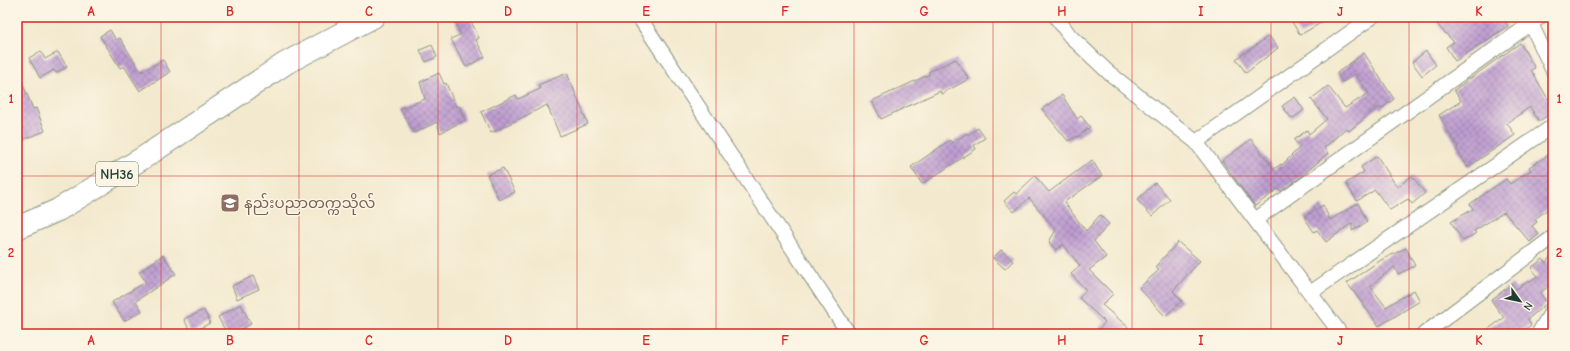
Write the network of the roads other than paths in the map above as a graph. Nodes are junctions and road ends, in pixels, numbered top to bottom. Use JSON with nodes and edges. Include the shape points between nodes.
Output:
{"nodes":[{"id":1,"x":373,"y":17,"type":"edge"},
{"id":2,"x":640,"y":17,"type":"edge"},
{"id":3,"x":1056,"y":17,"type":"edge"},
{"id":4,"x":1372,"y":17,"type":"edge"},
{"id":5,"x":1533,"y":19,"type":"edge"},
{"id":6,"x":1553,"y":71,"type":"edge"},
{"id":7,"x":1553,"y":126,"type":"edge"},
{"id":8,"x":1196,"y":142,"type":"junction"},
{"id":9,"x":1255,"y":220,"type":"junction"},
{"id":10,"x":17,"y":228,"type":"edge"},
{"id":11,"x":1553,"y":237,"type":"edge"},
{"id":12,"x":1310,"y":292,"type":"junction"},
{"id":13,"x":1553,"y":309,"type":"edge"},
{"id":14,"x":849,"y":334,"type":"edge"},
{"id":15,"x":1341,"y":334,"type":"edge"},
{"id":16,"x":1424,"y":334,"type":"edge"},
{"id":17,"x":1538,"y":334,"type":"edge"}],
"edges":[{"from":1,"to":10,"type":"highway","number":"NH36","via":[[286,63],[146,156],[58,210]]},
{"from":2,"to":14,"type":"street"},
{"from":3,"to":8,"type":"street","via":[[1070,36],[1108,72]]},
{"from":4,"to":8,"type":"street"},
{"from":5,"to":6,"type":"street"},
{"from":5,"to":9,"type":"street"},
{"from":7,"to":12,"type":"street"},
{"from":8,"to":9,"type":"street"},
{"from":9,"to":12,"type":"street"},
{"from":11,"to":16,"type":"street"},
{"from":12,"to":15,"type":"street"},
{"from":13,"to":17,"type":"street"}]}
